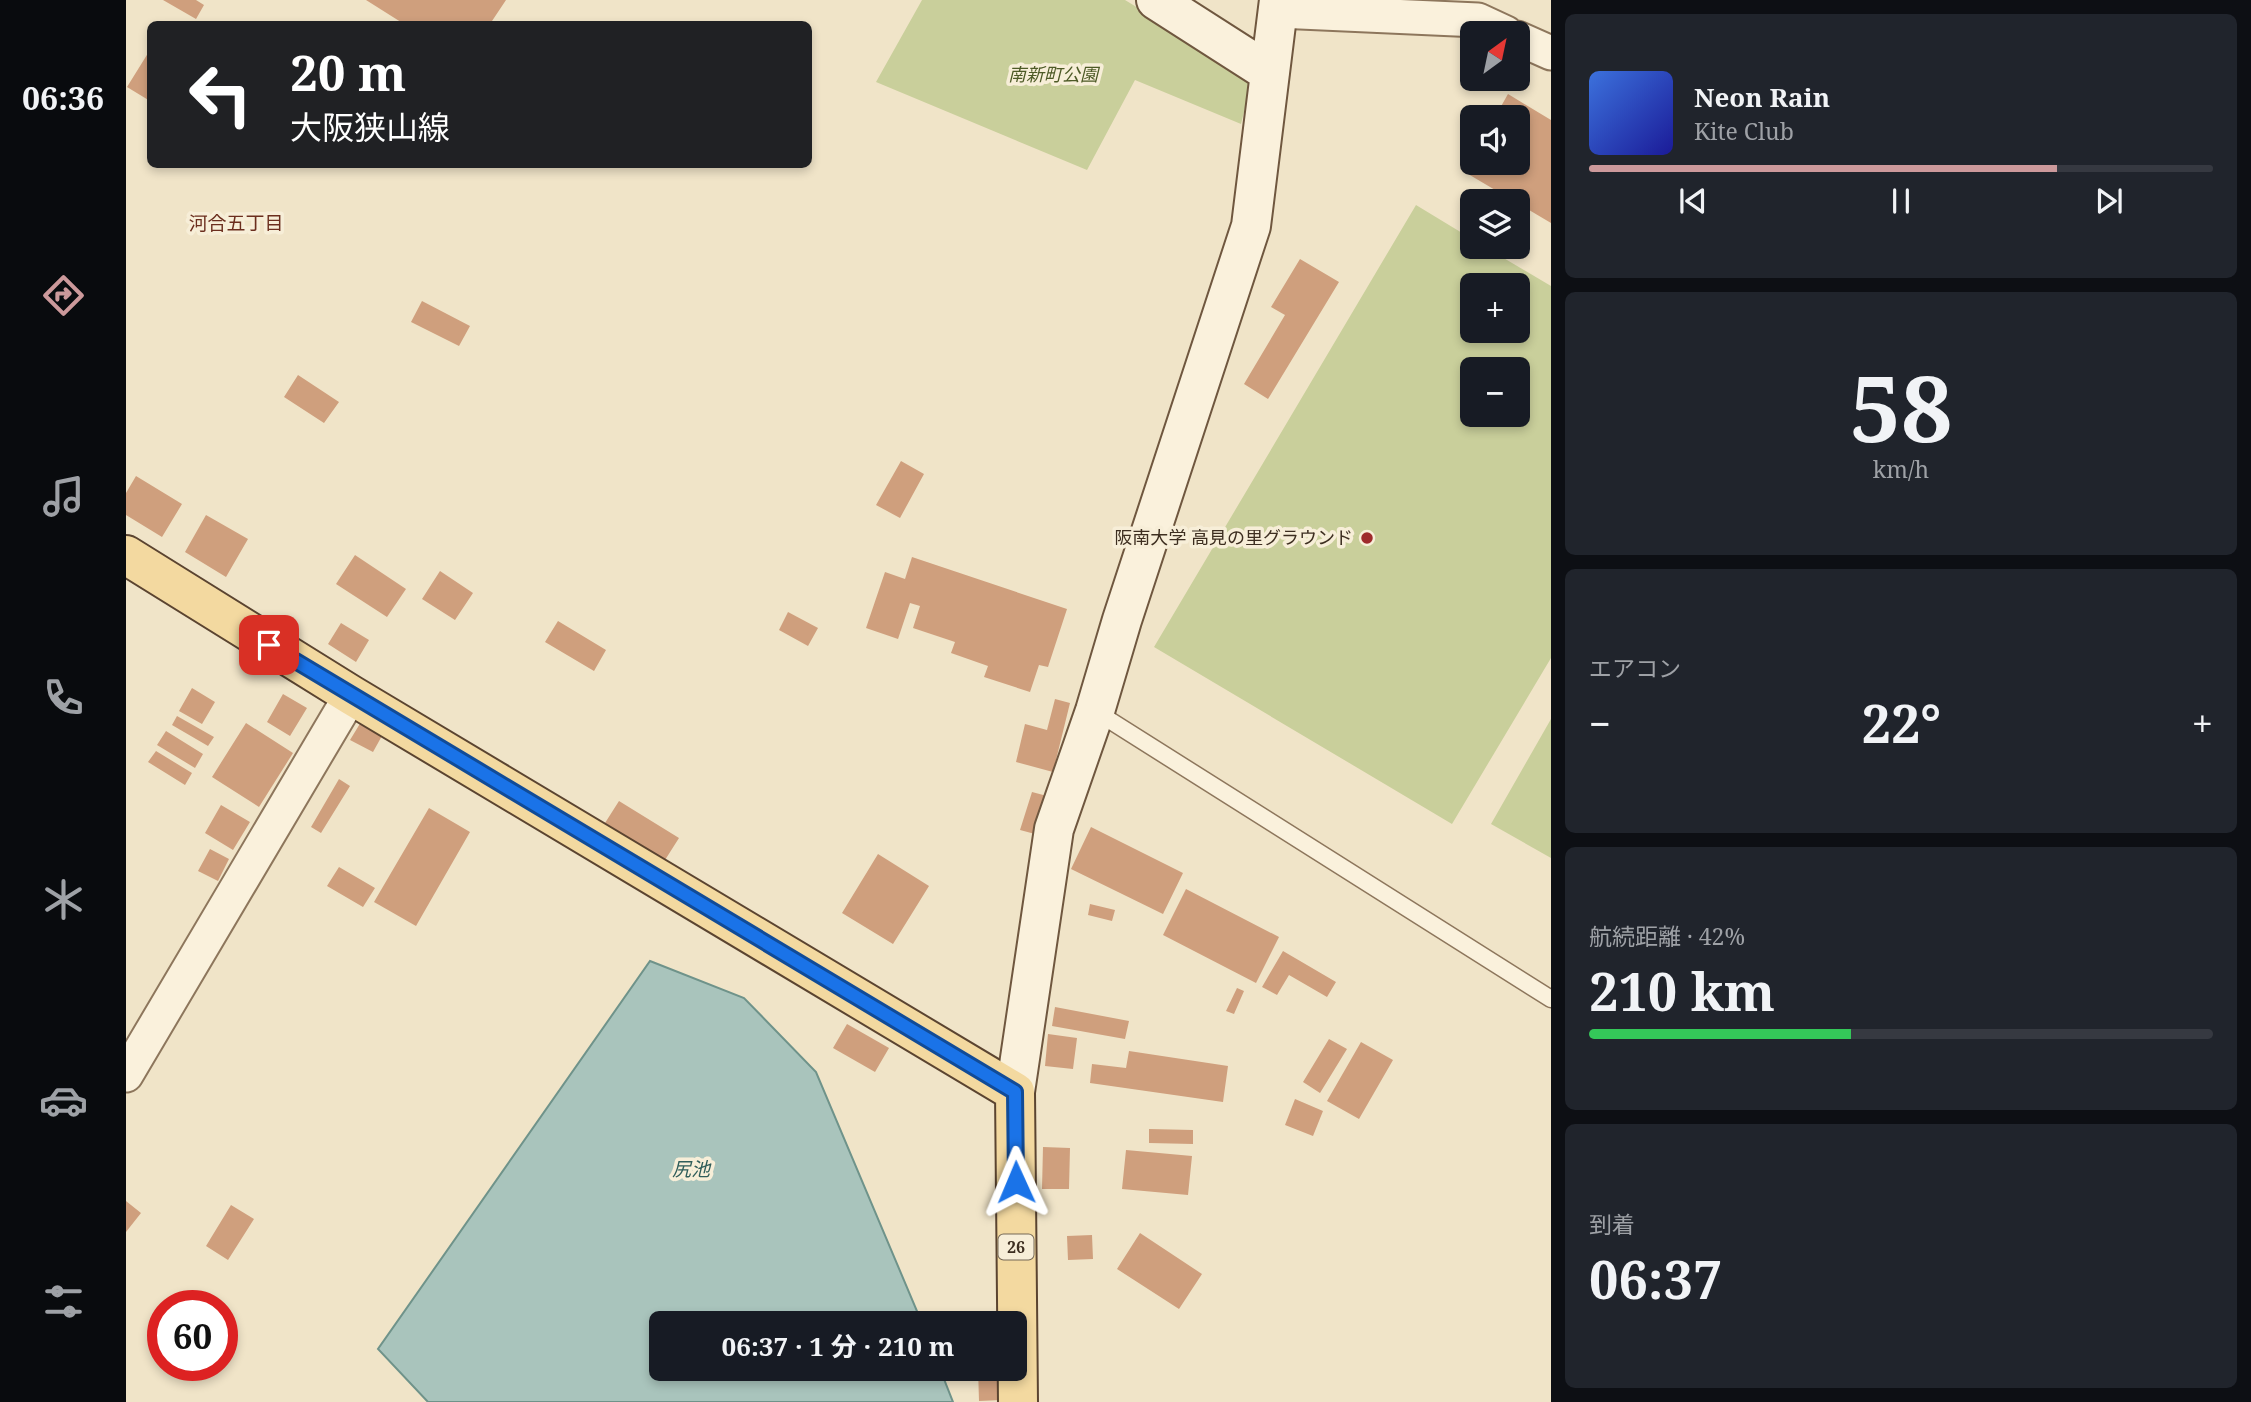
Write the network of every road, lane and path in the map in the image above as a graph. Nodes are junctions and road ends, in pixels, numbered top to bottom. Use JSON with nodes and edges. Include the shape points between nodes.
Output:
{"nodes":[{"id":1,"x":1156,"y":0,"type":"edge"},
{"id":2,"x":1279,"y":6,"type":"edge"},
{"id":3,"x":1480,"y":21,"type":"edge"},
{"id":4,"x":1530,"y":44,"type":"edge"},
{"id":5,"x":1551,"y":53,"type":"edge"},
{"id":6,"x":1270,"y":73,"type":"junction"},
{"id":7,"x":126,"y":555,"type":"edge"},
{"id":8,"x":351,"y":695,"type":"junction"},
{"id":9,"x":1095,"y":711,"type":"junction"},
{"id":10,"x":1551,"y":999,"type":"edge"},
{"id":11,"x":126,"y":1074,"type":"edge"},
{"id":12,"x":1015,"y":1092,"type":"junction"},
{"id":13,"x":1018,"y":1402,"type":"edge"}],
"edges":[{"from":1,"to":6,"type":"street"},
{"from":2,"to":3,"type":"street"},
{"from":2,"to":6,"type":"street"},
{"from":4,"to":5,"type":"street"},
{"from":6,"to":9,"type":"street","via":[[1251,226]]},
{"from":7,"to":8,"type":"main road"},
{"from":8,"to":11,"type":"street"},
{"from":8,"to":12,"type":"main road"},
{"from":9,"to":10,"type":"lane"},
{"from":9,"to":12,"type":"street","via":[[1054,829]]},
{"from":12,"to":13,"type":"main road","number":"26"}]}
